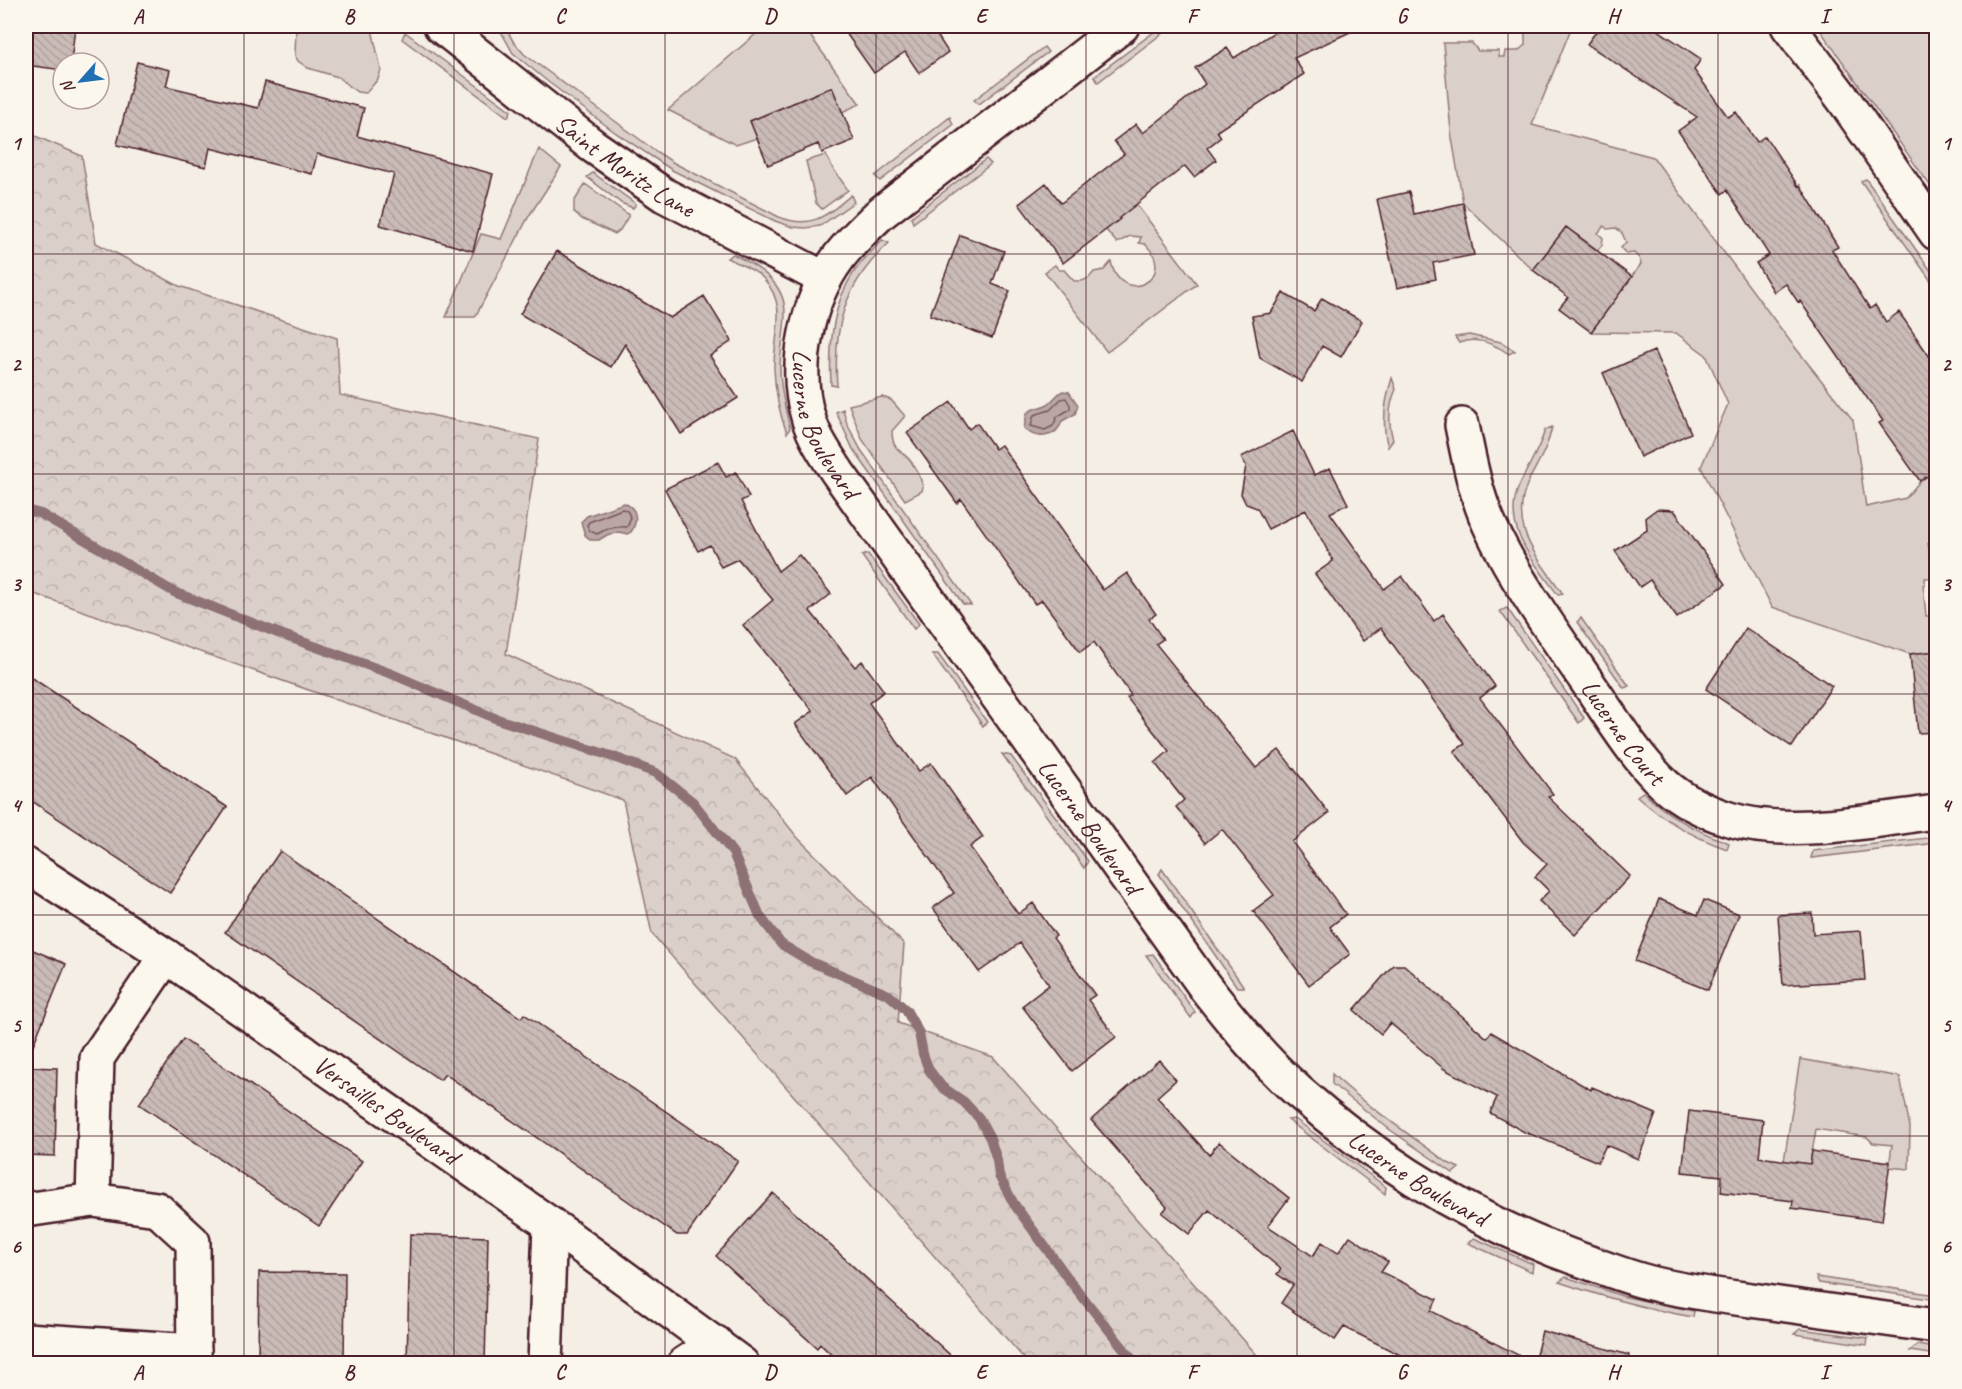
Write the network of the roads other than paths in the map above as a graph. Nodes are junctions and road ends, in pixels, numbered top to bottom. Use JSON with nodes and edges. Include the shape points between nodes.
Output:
{"nodes":[{"id":1,"x":442,"y":26,"type":"edge"},
{"id":2,"x":1122,"y":26,"type":"edge"},
{"id":3,"x":1788,"y":26,"type":"edge"},
{"id":4,"x":1936,"y":233,"type":"edge"},
{"id":5,"x":825,"y":279,"type":"junction"},
{"id":6,"x":1462,"y":425,"type":"dead end"},
{"id":7,"x":1936,"y":812,"type":"edge"},
{"id":8,"x":26,"y":865,"type":"edge"},
{"id":9,"x":166,"y":956,"type":"junction"},
{"id":10,"x":93,"y":1200,"type":"junction"},
{"id":11,"x":26,"y":1210,"type":"edge"},
{"id":12,"x":550,"y":1224,"type":"junction"},
{"id":13,"x":1936,"y":1326,"type":"edge"},
{"id":14,"x":26,"y":1340,"type":"edge"},
{"id":15,"x":716,"y":1343,"type":"junction"},
{"id":16,"x":194,"y":1357,"type":"edge"},
{"id":17,"x":544,"y":1364,"type":"edge"},
{"id":18,"x":684,"y":1364,"type":"edge"},
{"id":19,"x":742,"y":1364,"type":"edge"}],
"edges":[{"from":1,"to":5,"type":"street","name":"Saint Moritz Lane","via":[[593,146],[664,195]]},
{"from":2,"to":5,"type":"street","name":"Lucerne Boulevard","via":[[881,213],[848,245]]},
{"from":3,"to":4,"type":"street"},
{"from":5,"to":13,"type":"street","name":"Lucerne Boulevard","via":[[805,340],[802,385],[809,420],[826,453],[1174,947],[1232,1021],[1298,1091],[1437,1193],[1506,1230],[1568,1255],[1692,1292]]},
{"from":6,"to":7,"type":"street","name":"Lucerne Court","via":[[1473,480],[1492,530],[1547,622],[1613,719],[1665,785],[1710,812],[1731,820],[1772,826],[1825,826]]},
{"from":8,"to":9,"type":"street","name":"Versailles Boulevard"},
{"from":9,"to":10,"type":"street","via":[[97,1058]]},
{"from":9,"to":12,"type":"street","name":"Versailles Boulevard"},
{"from":10,"to":11,"type":"street"},
{"from":10,"to":16,"type":"street","via":[[157,1209],[193,1242]]},
{"from":12,"to":15,"type":"street","name":"Versailles Boulevard"},
{"from":12,"to":17,"type":"street"},
{"from":14,"to":16,"type":"street"},
{"from":15,"to":18,"type":"street"},
{"from":15,"to":19,"type":"street","name":"Versailles Boulevard"}]}
